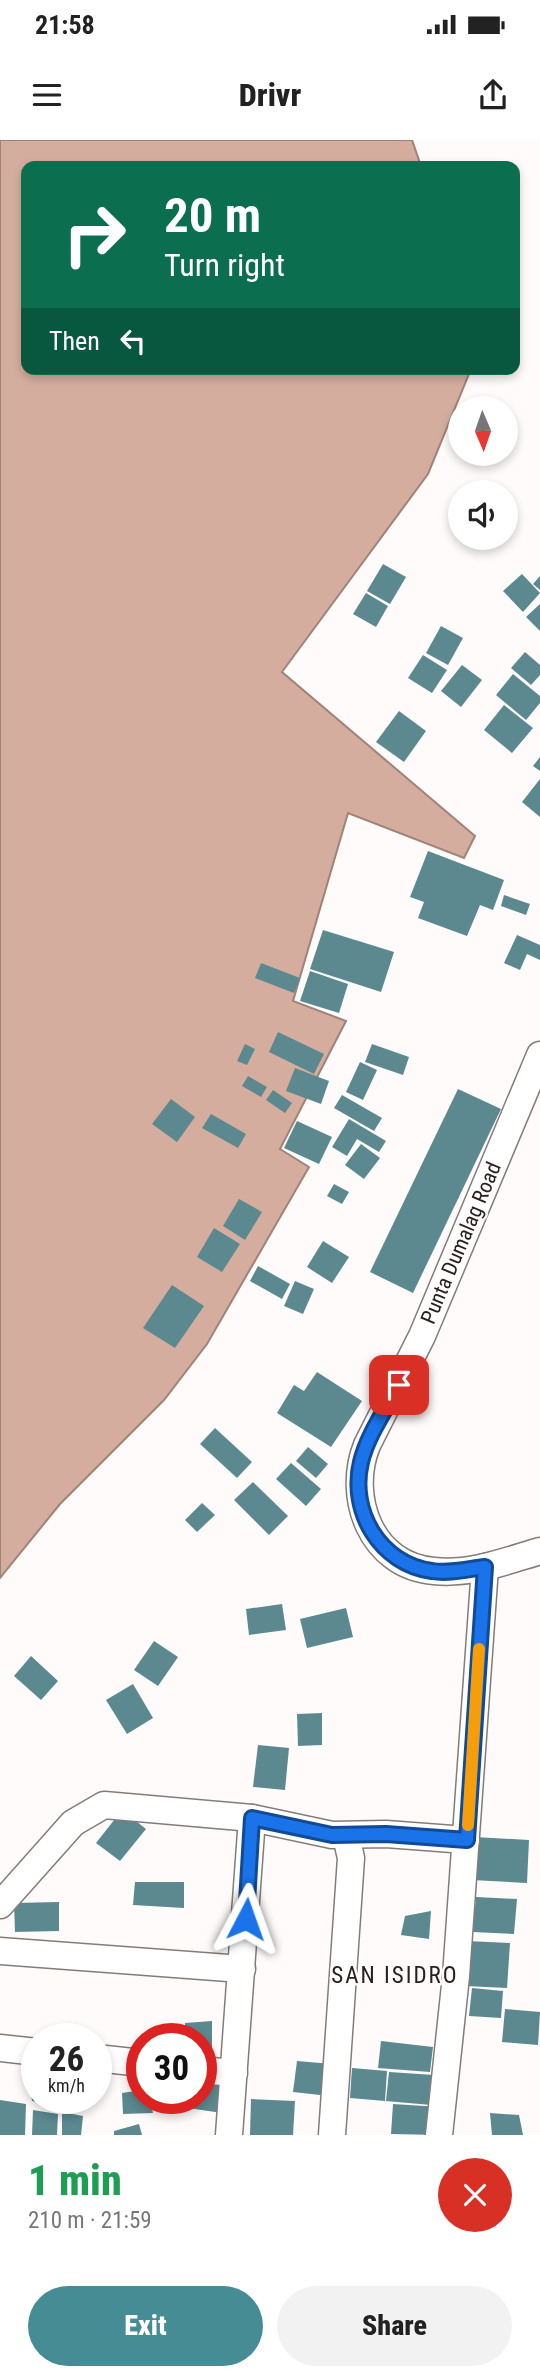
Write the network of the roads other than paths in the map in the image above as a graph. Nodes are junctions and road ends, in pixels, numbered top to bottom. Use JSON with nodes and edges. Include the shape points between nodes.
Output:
{"nodes":[{"id":1,"x":540,"y":1055,"type":"edge"},
{"id":2,"x":540,"y":1551,"type":"edge"},
{"id":3,"x":485,"y":1567,"type":"junction"},
{"id":4,"x":252,"y":1818,"type":"junction"},
{"id":5,"x":346,"y":1836,"type":"junction"},
{"id":6,"x":467,"y":1840,"type":"junction"},
{"id":7,"x":0,"y":1905,"type":"edge"},
{"id":8,"x":0,"y":1951,"type":"edge"},
{"id":9,"x":243,"y":1969,"type":"junction"},
{"id":10,"x":0,"y":2048,"type":"edge"},
{"id":11,"x":21,"y":2050,"type":"edge"},
{"id":12,"x":217,"y":2071,"type":"edge"},
{"id":13,"x":234,"y":2073,"type":"junction"},
{"id":14,"x":229,"y":2135,"type":"edge"},
{"id":15,"x":332,"y":2135,"type":"edge"},
{"id":16,"x":439,"y":2135,"type":"edge"}],
"edges":[{"from":1,"to":3,"type":"street","name":"Punta Dumalag Road","via":[[422,1336],[367,1445],[358,1486],[364,1518],[391,1553],[432,1571]]},
{"from":2,"to":3,"type":"street","name":"Punta Dumalag Road"},
{"from":3,"to":6,"type":"street"},
{"from":4,"to":5,"type":"street"},
{"from":4,"to":7,"type":"street","via":[[104,1805],[73,1823]]},
{"from":4,"to":9,"type":"street"},
{"from":5,"to":6,"type":"street"},
{"from":5,"to":15,"type":"street","via":[[351,1858]]},
{"from":6,"to":16,"type":"street"},
{"from":8,"to":9,"type":"street"},
{"from":9,"to":13,"type":"street"},
{"from":10,"to":11,"type":"street"},
{"from":12,"to":13,"type":"street"},
{"from":13,"to":14,"type":"street"}]}
